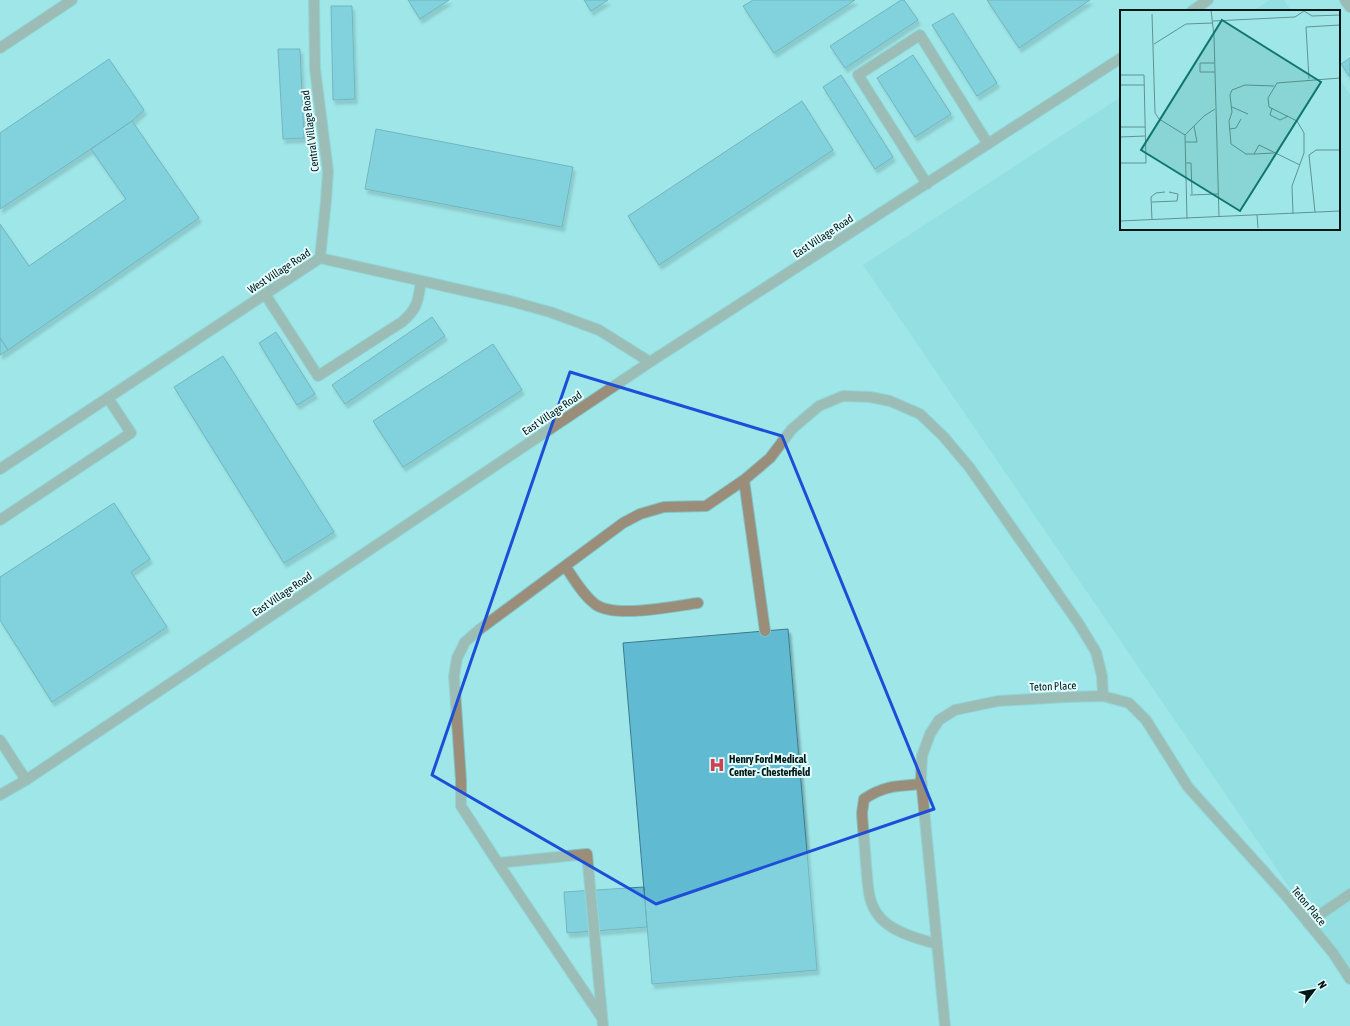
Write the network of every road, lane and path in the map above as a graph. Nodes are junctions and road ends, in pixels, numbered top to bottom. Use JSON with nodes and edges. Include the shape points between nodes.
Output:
{"nodes":[{"id":1,"x":72,"y":0,"type":"edge"},
{"id":2,"x":314,"y":0,"type":"edge"},
{"id":3,"x":1208,"y":0,"type":"edge"},
{"id":4,"x":1345,"y":0,"type":"edge"},
{"id":5,"x":1350,"y":7,"type":"edge"},
{"id":6,"x":1193,"y":10,"type":"edge"},
{"id":7,"x":0,"y":48,"type":"edge"},
{"id":8,"x":1120,"y":59,"type":"edge"},
{"id":9,"x":988,"y":144,"type":"junction"},
{"id":10,"x":927,"y":184,"type":"junction"},
{"id":11,"x":320,"y":258,"type":"junction"},
{"id":12,"x":421,"y":281,"type":"junction"},
{"id":13,"x":265,"y":294,"type":"junction"},
{"id":14,"x":650,"y":362,"type":"junction"},
{"id":15,"x":108,"y":398,"type":"junction"},
{"id":16,"x":0,"y":469,"type":"edge"},
{"id":17,"x":744,"y":480,"type":"junction"},
{"id":18,"x":0,"y":520,"type":"edge"},
{"id":19,"x":565,"y":566,"type":"junction"},
{"id":20,"x":698,"y":603,"type":"dead end"},
{"id":21,"x":765,"y":631,"type":"dead end"},
{"id":22,"x":1103,"y":696,"type":"junction"},
{"id":23,"x":0,"y":740,"type":"edge"},
{"id":24,"x":26,"y":780,"type":"junction"},
{"id":25,"x":922,"y":784,"type":"junction"},
{"id":26,"x":0,"y":795,"type":"edge"},
{"id":27,"x":498,"y":863,"type":"junction"},
{"id":28,"x":1350,"y":894,"type":"edge"},
{"id":29,"x":1308,"y":923,"type":"junction"},
{"id":30,"x":937,"y":944,"type":"junction"},
{"id":31,"x":1350,"y":979,"type":"edge"},
{"id":32,"x":603,"y":1023,"type":"edge"},
{"id":33,"x":945,"y":1026,"type":"edge"}],
"edges":[{"from":1,"to":7,"type":"street"},
{"from":2,"to":11,"type":"street","name":"Central Village Road","via":[[315,69],[328,171]]},
{"from":3,"to":6,"type":"street"},
{"from":4,"to":5,"type":"street"},
{"from":8,"to":9,"type":"street","name":"East Village Road"},
{"from":9,"to":10,"type":"street","name":"East Village Road"},
{"from":9,"to":10,"type":"street","via":[[920,35],[858,75]]},
{"from":10,"to":14,"type":"street","name":"East Village Road"},
{"from":11,"to":12,"type":"street","name":"West Village Road"},
{"from":11,"to":13,"type":"street","name":"West Village Road"},
{"from":12,"to":13,"type":"street","via":[[417,306],[410,315],[318,376]]},
{"from":12,"to":14,"type":"street","name":"West Village Road","via":[[550,312],[599,330]]},
{"from":13,"to":15,"type":"street","name":"West Village Road"},
{"from":14,"to":24,"type":"street","name":"East Village Road"},
{"from":15,"to":16,"type":"street","name":"West Village Road"},
{"from":15,"to":18,"type":"street","via":[[131,433]]},
{"from":17,"to":19,"type":"street","via":[[706,506],[664,507],[640,514],[623,523]]},
{"from":17,"to":21,"type":"street"},
{"from":17,"to":22,"type":"street","via":[[770,458],[792,430],[814,411],[843,396],[890,401],[920,414],[970,468],[1079,624],[1096,652],[1102,676]]},
{"from":19,"to":20,"type":"street","via":[[586,595],[596,605],[609,610],[622,612]]},
{"from":19,"to":27,"type":"street","via":[[480,629],[465,642],[457,658],[454,676],[461,806]]},
{"from":22,"to":25,"type":"street","name":"Teton Place","via":[[1004,701],[955,710],[939,720],[930,734],[922,756]]},
{"from":22,"to":29,"type":"street","name":"Teton Place","via":[[1129,703],[1146,720],[1188,787]]},
{"from":23,"to":24,"type":"street"},
{"from":24,"to":26,"type":"street","name":"East Village Road"},
{"from":25,"to":30,"type":"street","name":"Teton Place"},
{"from":25,"to":30,"type":"street","via":[[887,787],[864,799],[862,813],[869,897],[876,914],[889,925],[918,940]]},
{"from":27,"to":32,"type":"street"},
{"from":27,"to":32,"type":"street","via":[[587,854]]},
{"from":28,"to":29,"type":"street"},
{"from":29,"to":31,"type":"street","name":"Teton Place"},
{"from":30,"to":33,"type":"street","name":"Teton Place"}]}
